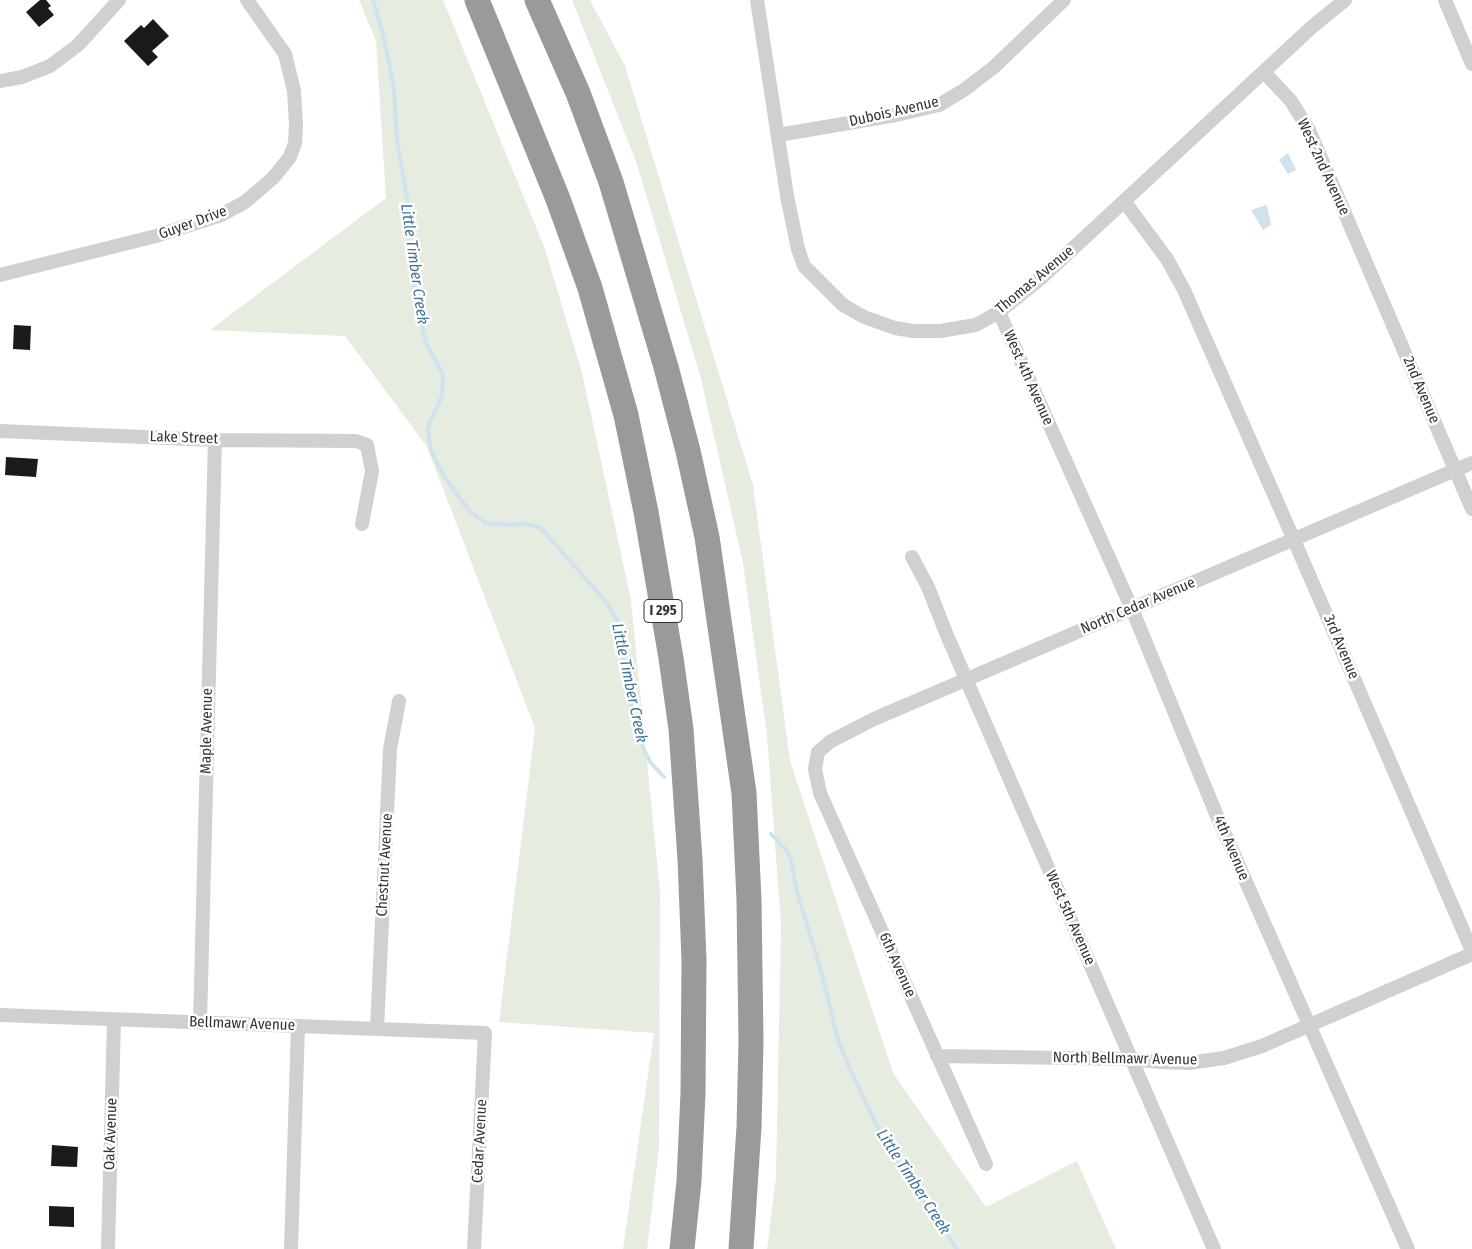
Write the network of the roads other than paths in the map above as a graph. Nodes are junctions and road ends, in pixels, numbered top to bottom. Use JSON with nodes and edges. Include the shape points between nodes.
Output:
{"nodes":[{"id":1,"x":119,"y":0,"type":"edge"},
{"id":2,"x":248,"y":0,"type":"edge"},
{"id":3,"x":478,"y":0,"type":"edge"},
{"id":4,"x":537,"y":0,"type":"edge"},
{"id":5,"x":757,"y":0,"type":"edge"},
{"id":6,"x":1064,"y":0,"type":"edge"},
{"id":7,"x":1345,"y":0,"type":"edge"},
{"id":8,"x":1445,"y":0,"type":"edge"},
{"id":9,"x":1472,"y":64,"type":"edge"},
{"id":10,"x":1264,"y":72,"type":"junction"},
{"id":11,"x":0,"y":81,"type":"edge"},
{"id":12,"x":778,"y":135,"type":"junction"},
{"id":13,"x":1124,"y":201,"type":"junction"},
{"id":14,"x":1370,"y":271,"type":"joint"},
{"id":15,"x":0,"y":275,"type":"edge"},
{"id":16,"x":999,"y":312,"type":"junction"},
{"id":17,"x":0,"y":432,"type":"edge"},
{"id":18,"x":215,"y":440,"type":"junction"},
{"id":19,"x":1058,"y":445,"type":"joint"},
{"id":20,"x":1472,"y":463,"type":"edge"},
{"id":21,"x":1455,"y":470,"type":"junction"},
{"id":22,"x":1472,"y":509,"type":"edge"},
{"id":23,"x":362,"y":524,"type":"dead end"},
{"id":24,"x":1294,"y":540,"type":"junction"},
{"id":25,"x":912,"y":557,"type":"dead end"},
{"id":26,"x":1132,"y":609,"type":"junction"},
{"id":27,"x":966,"y":679,"type":"junction"},
{"id":28,"x":399,"y":701,"type":"dead end"},
{"id":29,"x":816,"y":763,"type":"joint"},
{"id":30,"x":1472,"y":952,"type":"edge"},
{"id":31,"x":0,"y":1015,"type":"edge"},
{"id":32,"x":114,"y":1020,"type":"junction"},
{"id":33,"x":200,"y":1023,"type":"junction"},
{"id":34,"x":298,"y":1026,"type":"junction"},
{"id":35,"x":1308,"y":1026,"type":"junction"},
{"id":36,"x":378,"y":1030,"type":"junction"},
{"id":37,"x":485,"y":1033,"type":"joint"},
{"id":38,"x":937,"y":1056,"type":"junction"},
{"id":39,"x":1132,"y":1059,"type":"junction"},
{"id":40,"x":986,"y":1164,"type":"dead end"},
{"id":41,"x":108,"y":1249,"type":"edge"},
{"id":42,"x":291,"y":1249,"type":"edge"},
{"id":43,"x":474,"y":1249,"type":"edge"},
{"id":44,"x":682,"y":1249,"type":"edge"},
{"id":45,"x":741,"y":1249,"type":"edge"},
{"id":46,"x":1214,"y":1249,"type":"edge"},
{"id":47,"x":1408,"y":1249,"type":"edge"}],
"edges":[{"from":1,"to":11,"type":"street","via":[[78,45],[50,66]]},
{"from":2,"to":15,"type":"street","name":"Guyer Drive","via":[[286,54],[294,91],[295,143],[290,157],[273,178],[245,202],[221,215],[156,236]]},
{"from":3,"to":44,"type":"highway","number":"I 295","via":[[590,288],[628,425],[671,658],[681,729],[694,960],[689,1181]]},
{"from":4,"to":45,"type":"highway","via":[[578,94],[614,191],[666,367],[707,537],[744,793],[751,1041],[750,1118]]},
{"from":5,"to":12,"type":"street","name":"Thomas Avenue"},
{"from":6,"to":12,"type":"street","name":"Dubois Avenue","via":[[994,67],[939,105]]},
{"from":7,"to":10,"type":"street","name":"Thomas Avenue"},
{"from":8,"to":9,"type":"street"},
{"from":10,"to":13,"type":"street","name":"Thomas Avenue"},
{"from":10,"to":14,"type":"street","name":"West 2nd Avenue","via":[[1290,101],[1309,130]]},
{"from":12,"to":16,"type":"street","name":"Thomas Avenue","via":[[789,205],[804,266],[843,305],[864,317],[914,331],[940,331],[976,325]]},
{"from":13,"to":16,"type":"street","name":"Thomas Avenue","via":[[1040,279]]},
{"from":13,"to":24,"type":"street","name":"3rd Avenue","via":[[1167,259],[1209,344]]},
{"from":14,"to":21,"type":"street","name":"2nd Avenue"},
{"from":16,"to":19,"type":"street","name":"West 4th Avenue"},
{"from":17,"to":18,"type":"street","name":"Lake Street"},
{"from":18,"to":23,"type":"street","name":"Lake Street","via":[[356,441],[367,445],[372,471]]},
{"from":18,"to":33,"type":"street","name":"Maple Avenue"},
{"from":19,"to":26,"type":"street","name":"4th Avenue"},
{"from":20,"to":21,"type":"street","name":"North Cedar Avenue"},
{"from":21,"to":22,"type":"street","name":"2nd Avenue"},
{"from":21,"to":24,"type":"street","name":"North Cedar Avenue"},
{"from":24,"to":26,"type":"street","name":"North Cedar Avenue"},
{"from":24,"to":30,"type":"street","name":"3rd Avenue"},
{"from":25,"to":27,"type":"street","name":"West 5th Avenue"},
{"from":26,"to":27,"type":"street","name":"North Cedar Avenue"},
{"from":26,"to":35,"type":"street","name":"4th Avenue"},
{"from":27,"to":29,"type":"street","name":"North Cedar Avenue","via":[[831,740],[818,752]]},
{"from":27,"to":39,"type":"street","name":"West 5th Avenue"},
{"from":28,"to":36,"type":"street","name":"Chestnut Avenue","via":[[390,749]]},
{"from":29,"to":38,"type":"street","name":"6th Avenue","via":[[820,793]]},
{"from":30,"to":35,"type":"street","name":"North Bellmawr Avenue"},
{"from":31,"to":32,"type":"street","name":"Bellmawr Avenue"},
{"from":32,"to":33,"type":"street","name":"Bellmawr Avenue"},
{"from":32,"to":41,"type":"street","name":"Oak Avenue"},
{"from":33,"to":34,"type":"street","name":"Bellmawr Avenue"},
{"from":34,"to":36,"type":"street","name":"Bellmawr Avenue"},
{"from":34,"to":42,"type":"street"},
{"from":35,"to":39,"type":"street","name":"North Bellmawr Avenue","via":[[1224,1058],[1189,1063]]},
{"from":35,"to":47,"type":"street","name":"4th Avenue"},
{"from":36,"to":37,"type":"street","name":"Bellmawr Avenue"},
{"from":37,"to":43,"type":"street","name":"Cedar Avenue"},
{"from":38,"to":39,"type":"street","name":"North Bellmawr Avenue"},
{"from":38,"to":40,"type":"street","name":"6th Avenue"},
{"from":39,"to":46,"type":"street","name":"West 5th Avenue"}]}
